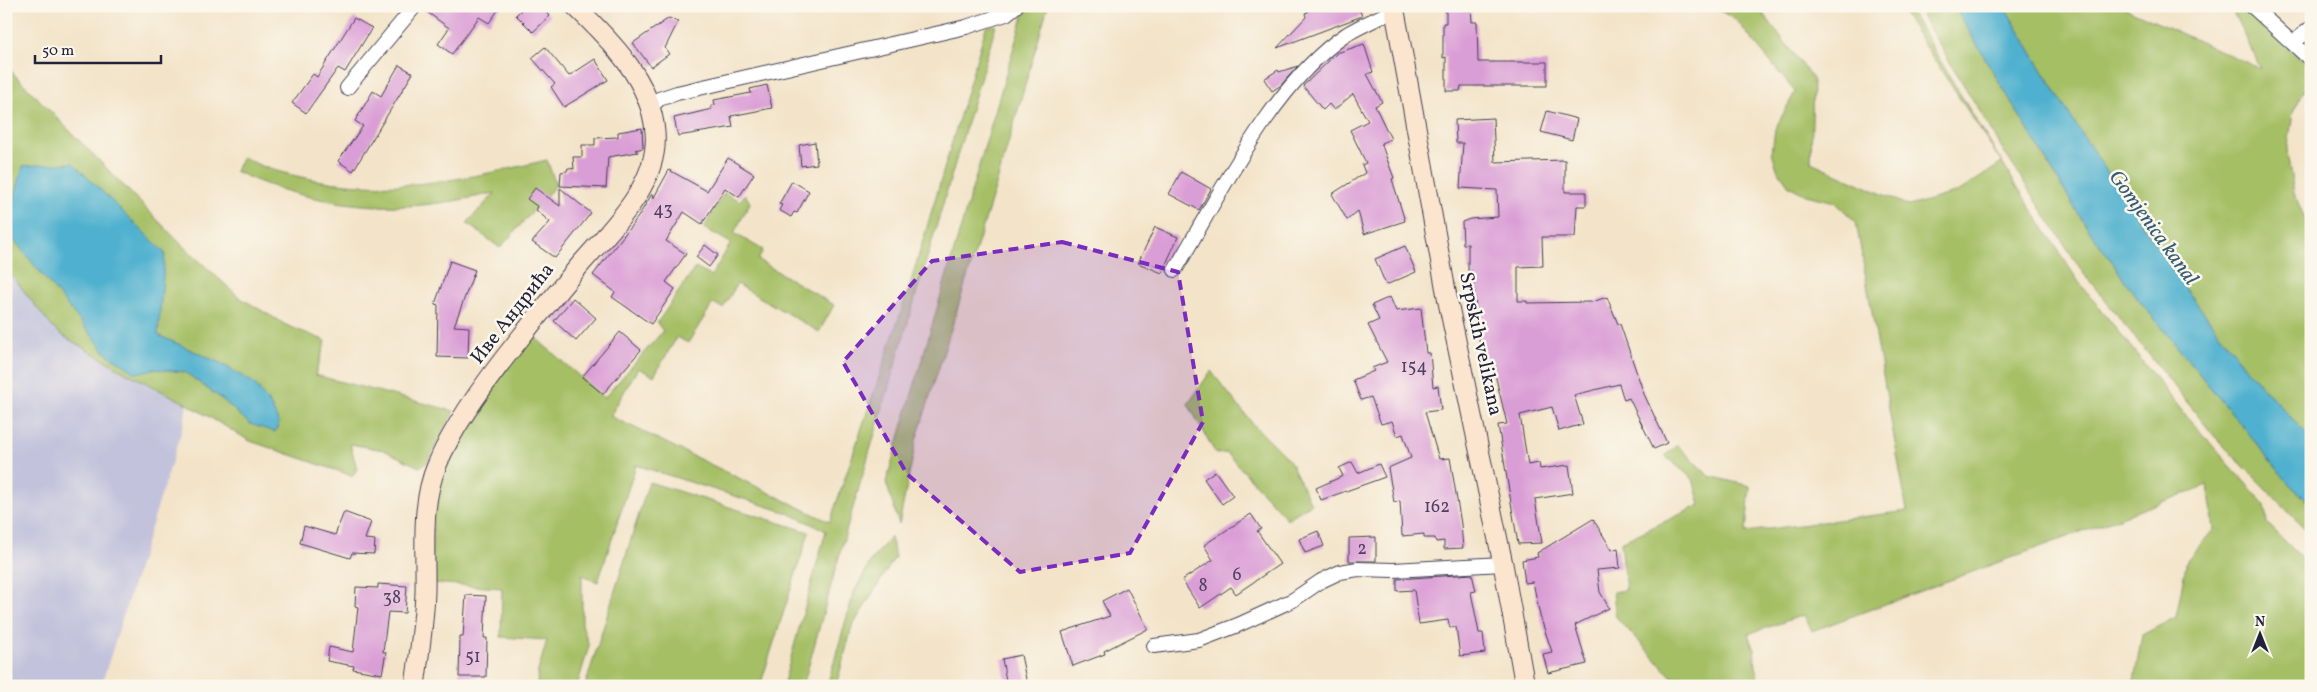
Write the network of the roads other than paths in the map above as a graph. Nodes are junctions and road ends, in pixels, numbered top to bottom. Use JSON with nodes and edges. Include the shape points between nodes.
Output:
{"nodes":[{"id":1,"x":415,"y":6,"type":"edge"},
{"id":2,"x":575,"y":6,"type":"edge"},
{"id":3,"x":1016,"y":6,"type":"edge"},
{"id":4,"x":2252,"y":6,"type":"edge"},
{"id":5,"x":1394,"y":8,"type":"edge"},
{"id":6,"x":2311,"y":28,"type":"edge"},
{"id":7,"x":2293,"y":43,"type":"junction"},
{"id":8,"x":2311,"y":60,"type":"edge"},
{"id":9,"x":347,"y":88,"type":"dead end"},
{"id":10,"x":651,"y":107,"type":"junction"},
{"id":11,"x":1176,"y":270,"type":"dead end"},
{"id":12,"x":1503,"y":564,"type":"junction"},
{"id":13,"x":1154,"y":646,"type":"dead end"},
{"id":14,"x":415,"y":686,"type":"edge"},
{"id":15,"x":1525,"y":686,"type":"edge"}],
"edges":[{"from":1,"to":9,"type":"street"},
{"from":2,"to":10,"type":"street","name":"Иве Андрића","via":[[622,56]]},
{"from":3,"to":10,"type":"street","via":[[1006,14],[966,27],[677,93],[659,99]]},
{"from":4,"to":7,"type":"street"},
{"from":5,"to":11,"type":"street","name":"Srpskih velikana","via":[[1346,35],[1300,75],[1255,136]]},
{"from":5,"to":12,"type":"street","name":"Srpskih velikana","via":[[1448,302]]},
{"from":6,"to":7,"type":"street"},
{"from":7,"to":8,"type":"street"},
{"from":10,"to":14,"type":"street","name":"Иве Андрића","via":[[655,148],[636,195],[519,339],[464,417],[437,465],[428,499],[422,632]]},
{"from":12,"to":13,"type":"street","via":[[1340,572],[1293,600],[1238,625],[1199,640]]},
{"from":12,"to":15,"type":"street","name":"Srpskih velikana"}]}
